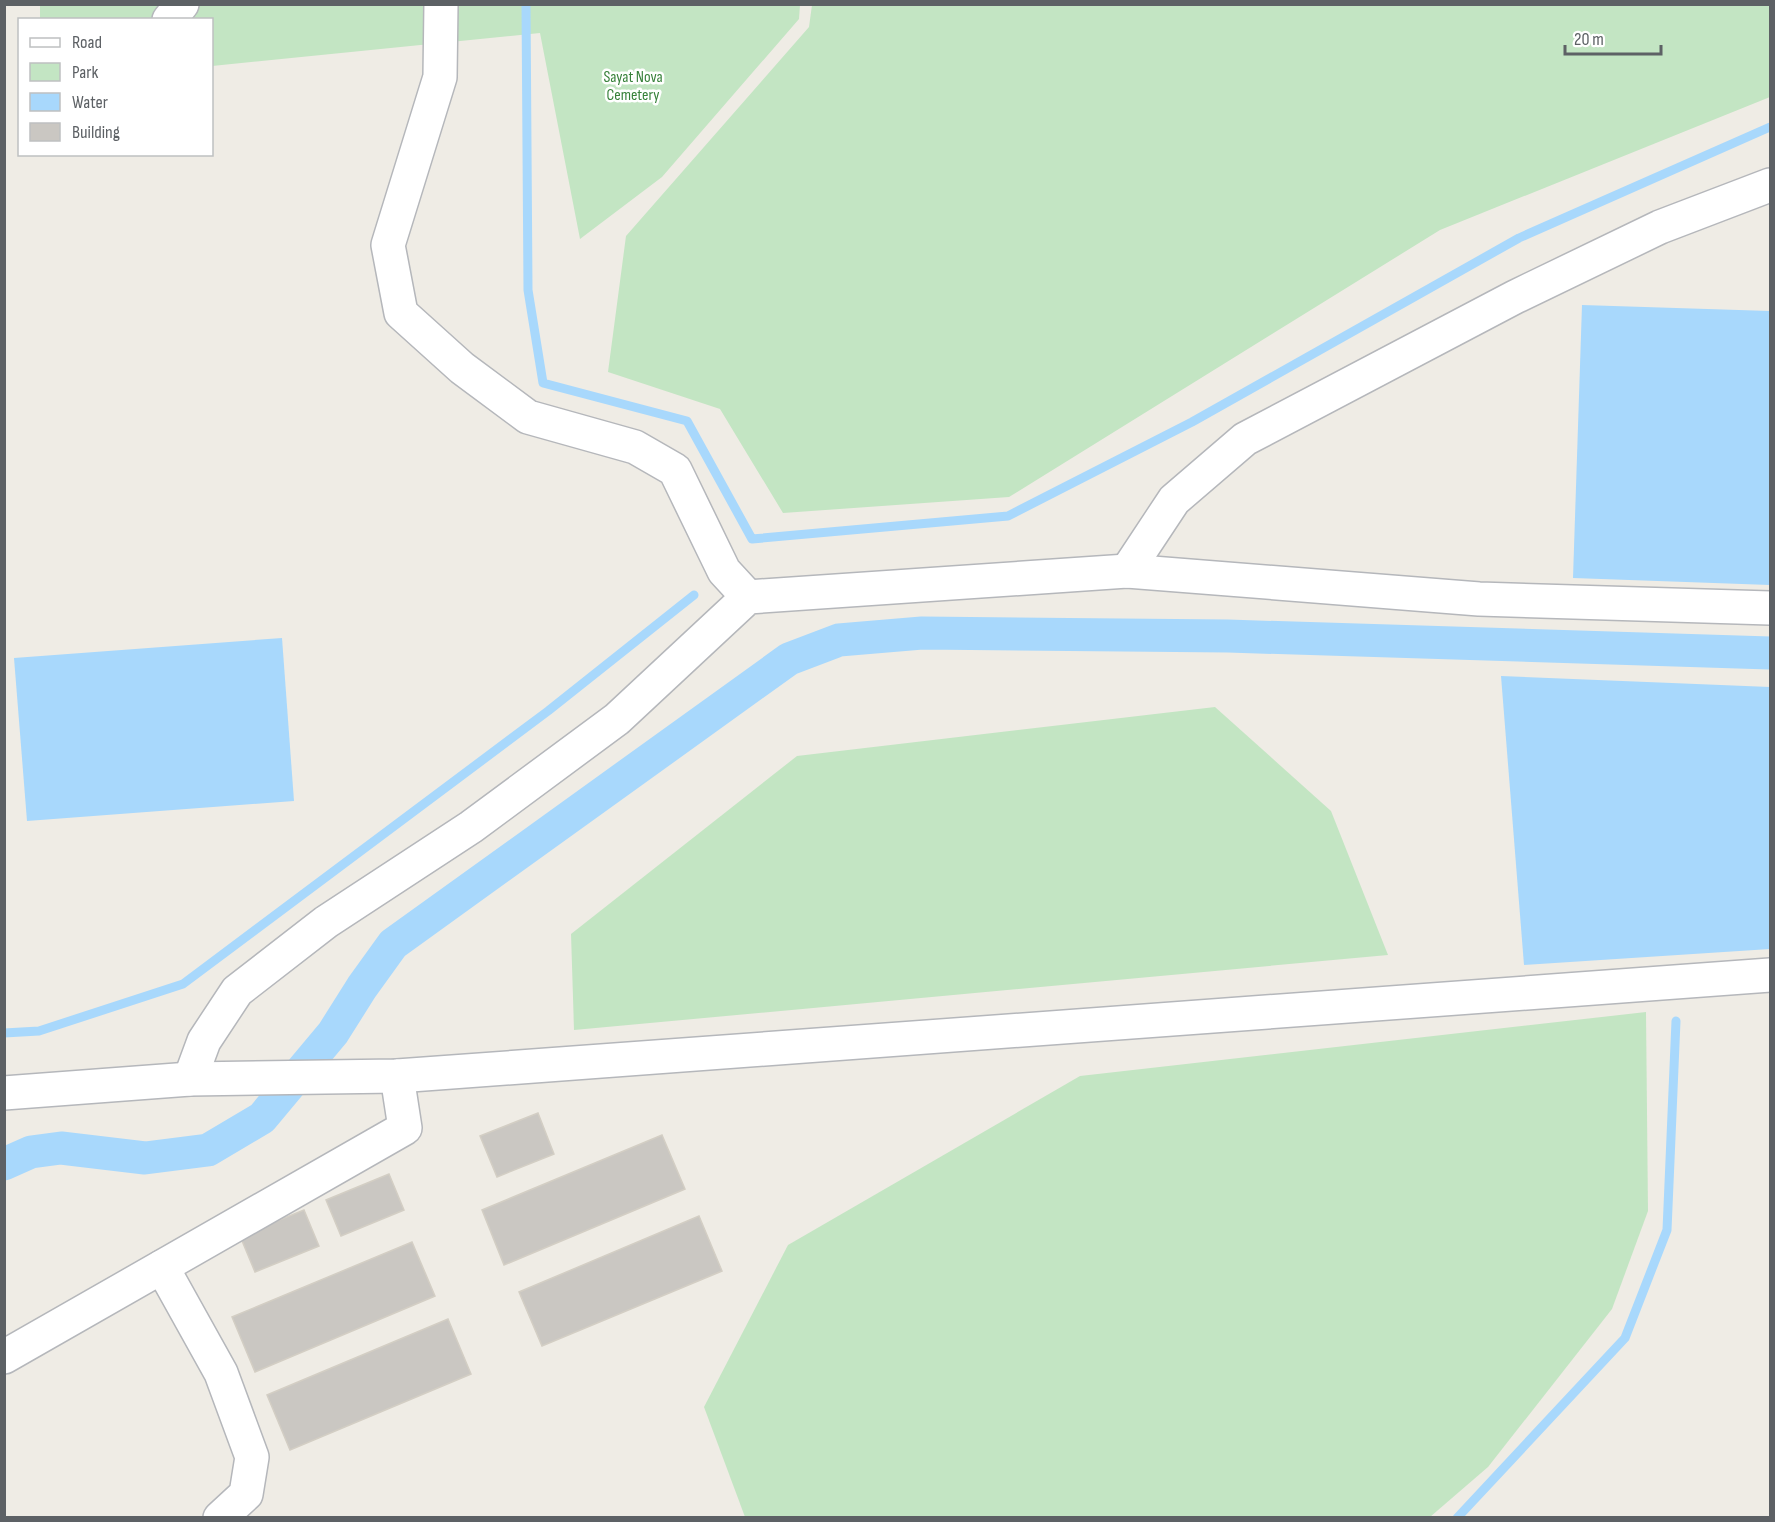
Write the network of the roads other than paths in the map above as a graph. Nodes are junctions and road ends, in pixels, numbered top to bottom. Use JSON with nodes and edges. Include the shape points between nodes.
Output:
{"nodes":[{"id":1,"x":182,"y":4,"type":"edge"},
{"id":2,"x":441,"y":4,"type":"edge"},
{"id":3,"x":171,"y":18,"type":"edge"},
{"id":4,"x":1770,"y":184,"type":"edge"},
{"id":5,"x":1127,"y":572,"type":"junction"},
{"id":6,"x":748,"y":597,"type":"junction"},
{"id":7,"x":1770,"y":608,"type":"edge"},
{"id":8,"x":1770,"y":975,"type":"edge"},
{"id":9,"x":382,"y":1077,"type":"junction"},
{"id":10,"x":190,"y":1079,"type":"junction"},
{"id":11,"x":4,"y":1093,"type":"edge"},
{"id":12,"x":162,"y":1267,"type":"junction"},
{"id":13,"x":4,"y":1357,"type":"edge"},
{"id":14,"x":220,"y":1518,"type":"edge"}],
"edges":[{"from":1,"to":3,"type":"lane"},
{"from":2,"to":6,"type":"lane","via":[[440,77],[388,245],[401,313],[462,368],[528,417],[635,447],[675,470],[724,571]]},
{"from":4,"to":5,"type":"lane","via":[[1660,227],[1515,297],[1245,439],[1174,500]]},
{"from":5,"to":6,"type":"lane"},
{"from":5,"to":7,"type":"lane","via":[[1479,599]]},
{"from":6,"to":10,"type":"lane","via":[[617,719],[471,827],[326,922],[237,991],[204,1041]]},
{"from":8,"to":9,"type":"lane"},
{"from":9,"to":10,"type":"lane"},
{"from":9,"to":12,"type":"lane","via":[[405,1128]]},
{"from":10,"to":11,"type":"lane"},
{"from":12,"to":13,"type":"lane"},
{"from":12,"to":14,"type":"lane","via":[[221,1373],[252,1457],[246,1494]]}]}
